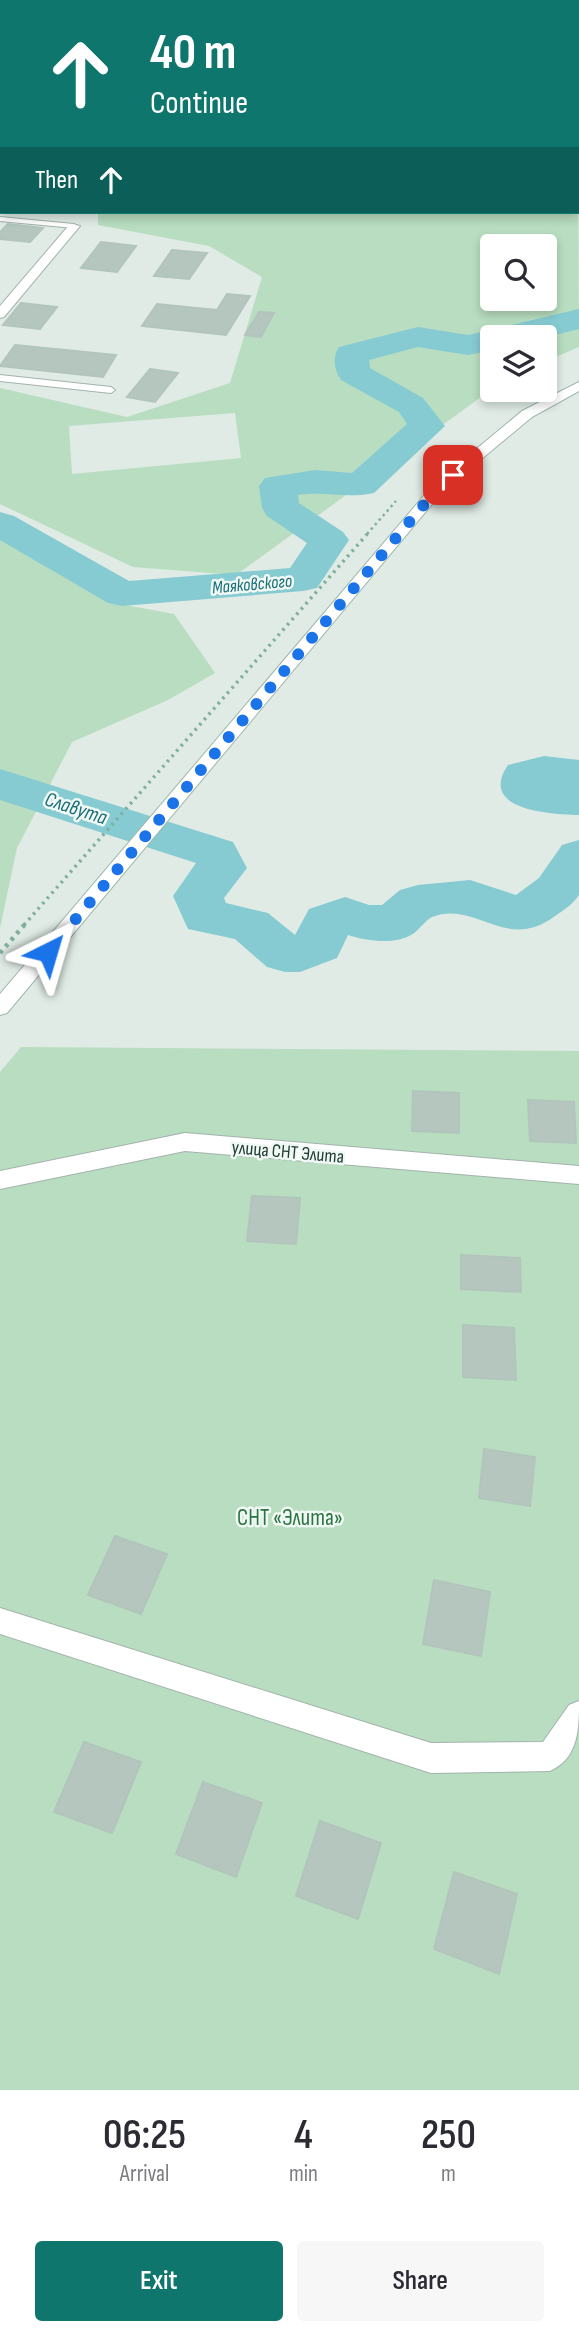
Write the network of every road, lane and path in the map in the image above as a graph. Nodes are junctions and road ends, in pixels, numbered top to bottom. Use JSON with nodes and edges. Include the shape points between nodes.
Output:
{"nodes":[{"id":1,"x":48,"y":214,"type":"edge"},
{"id":2,"x":0,"y":219,"type":"edge"},
{"id":3,"x":60,"y":225,"type":"junction"},
{"id":4,"x":74,"y":226,"type":"joint"},
{"id":5,"x":0,"y":314,"type":"edge"},
{"id":6,"x":0,"y":378,"type":"edge"},
{"id":7,"x":579,"y":386,"type":"edge"},
{"id":8,"x":111,"y":390,"type":"dead end"},
{"id":9,"x":403,"y":495,"type":"dead end"},
{"id":10,"x":0,"y":953,"type":"edge"},
{"id":11,"x":0,"y":1008,"type":"edge"},
{"id":12,"x":579,"y":1175,"type":"edge"},
{"id":13,"x":0,"y":1180,"type":"edge"},
{"id":14,"x":0,"y":1620,"type":"edge"},
{"id":15,"x":579,"y":1714,"type":"edge"}],
"edges":[{"from":1,"to":3,"type":"lane"},
{"from":2,"to":3,"type":"lane"},
{"from":3,"to":4,"type":"lane"},
{"from":4,"to":5,"type":"street"},
{"from":6,"to":8,"type":"lane"},
{"from":7,"to":11,"type":"street","via":[[527,414],[438,488]]},
{"from":9,"to":10,"type":"path"},
{"from":12,"to":13,"type":"street","name":"улица СНТ Элита","via":[[185,1142]]},
{"from":14,"to":15,"type":"street","via":[[431,1758],[550,1756]]}]}
